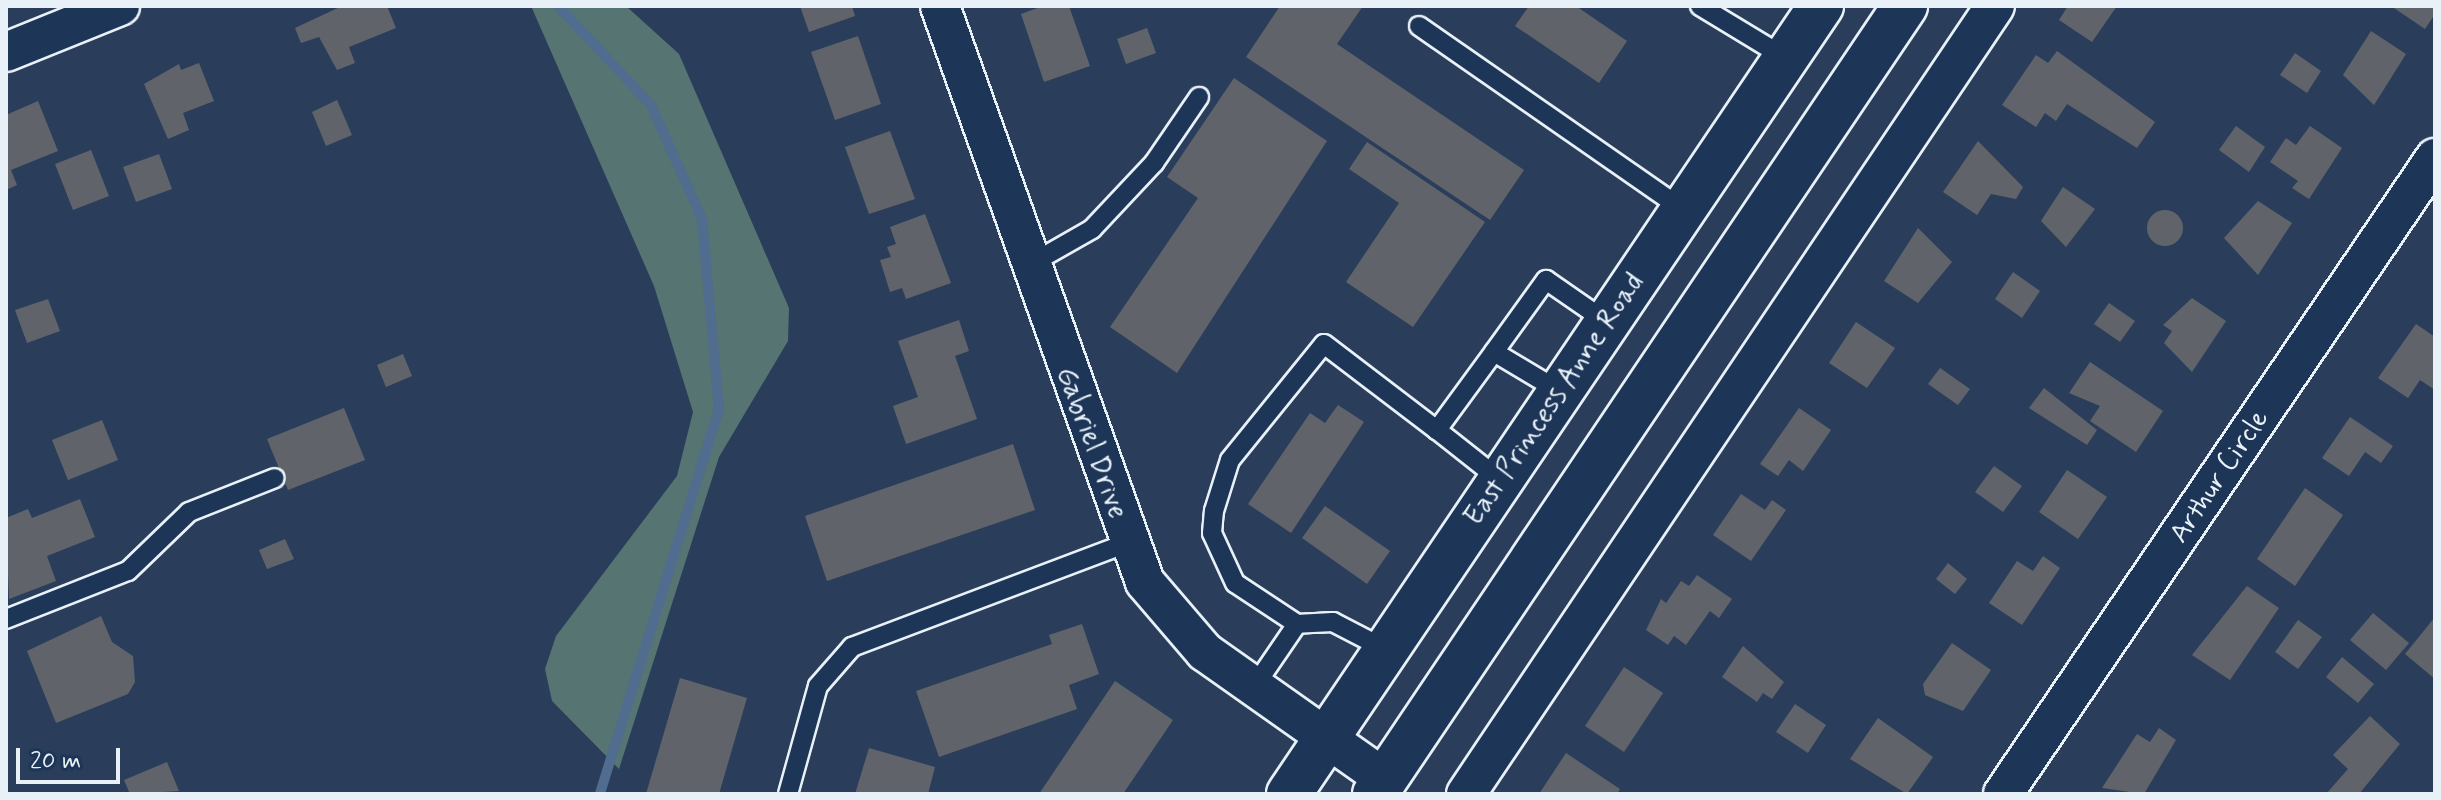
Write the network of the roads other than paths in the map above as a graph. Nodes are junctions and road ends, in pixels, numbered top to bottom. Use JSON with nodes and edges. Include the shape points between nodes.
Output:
{"nodes":[{"id":1,"x":120,"y":6,"type":"edge"},
{"id":2,"x":940,"y":6,"type":"edge"},
{"id":3,"x":1700,"y":6,"type":"edge"},
{"id":4,"x":1821,"y":6,"type":"edge"},
{"id":5,"x":1905,"y":6,"type":"edge"},
{"id":6,"x":1995,"y":6,"type":"edge"},
{"id":7,"x":1419,"y":26,"type":"dead end"},
{"id":8,"x":6,"y":52,"type":"edge"},
{"id":9,"x":1786,"y":58,"type":"junction"},
{"id":10,"x":1199,"y":97,"type":"dead end"},
{"id":11,"x":2435,"y":158,"type":"edge"},
{"id":12,"x":1684,"y":210,"type":"junction"},
{"id":13,"x":1029,"y":265,"type":"junction"},
{"id":14,"x":1608,"y":323,"type":"junction"},
{"id":15,"x":1494,"y":352,"type":"junction"},
{"id":16,"x":1561,"y":392,"type":"junction"},
{"id":17,"x":1437,"y":430,"type":"junction"},
{"id":18,"x":275,"y":478,"type":"dead end"},
{"id":19,"x":1499,"y":479,"type":"junction"},
{"id":20,"x":1127,"y":543,"type":"junction"},
{"id":21,"x":6,"y":619,"type":"edge"},
{"id":22,"x":1297,"y":624,"type":"junction"},
{"id":23,"x":1387,"y":650,"type":"junction"},
{"id":24,"x":1254,"y":687,"type":"junction"},
{"id":25,"x":1326,"y":738,"type":"junction"},
{"id":26,"x":1380,"y":787,"type":"edge"},
{"id":27,"x":788,"y":794,"type":"edge"},
{"id":28,"x":1289,"y":794,"type":"edge"},
{"id":29,"x":1466,"y":794,"type":"edge"},
{"id":30,"x":2003,"y":794,"type":"edge"}],
"edges":[{"from":1,"to":8,"type":"street"},
{"from":2,"to":13,"type":"street","name":"Gabriel Drive"},
{"from":3,"to":9,"type":"lane"},
{"from":4,"to":9,"type":"main road","name":"East Princess Anne Road"},
{"from":5,"to":26,"type":"main road"},
{"from":6,"to":29,"type":"street"},
{"from":7,"to":12,"type":"lane"},
{"from":9,"to":12,"type":"main road","name":"East Princess Anne Road"},
{"from":10,"to":13,"type":"lane","via":[[1154,163],[1092,229]]},
{"from":11,"to":30,"type":"street","name":"Arthur Circle"},
{"from":12,"to":14,"type":"main road","name":"East Princess Anne Road"},
{"from":13,"to":20,"type":"street","name":"Gabriel Drive"},
{"from":14,"to":15,"type":"lane","via":[[1546,280]]},
{"from":14,"to":16,"type":"main road","name":"East Princess Anne Road"},
{"from":15,"to":16,"type":"lane"},
{"from":15,"to":17,"type":"lane"},
{"from":16,"to":19,"type":"main road","name":"East Princess Anne Road"},
{"from":17,"to":19,"type":"lane"},
{"from":17,"to":22,"type":"lane","via":[[1324,344],[1230,460],[1214,511],[1221,558],[1235,583]]},
{"from":18,"to":21,"type":"lane","via":[[189,512],[128,571]]},
{"from":19,"to":23,"type":"main road","name":"East Princess Anne Road"},
{"from":20,"to":24,"type":"street","name":"Gabriel Drive","via":[[1172,619]]},
{"from":20,"to":27,"type":"lane","via":[[852,647],[818,686]]},
{"from":22,"to":23,"type":"lane","via":[[1333,622]]},
{"from":22,"to":24,"type":"lane"},
{"from":23,"to":25,"type":"main road","name":"East Princess Anne Road"},
{"from":24,"to":25,"type":"street","name":"Gabriel Drive"},
{"from":25,"to":26,"type":"street","name":"Gabriel Drive"},
{"from":25,"to":28,"type":"main road","name":"East Princess Anne Road"}]}
